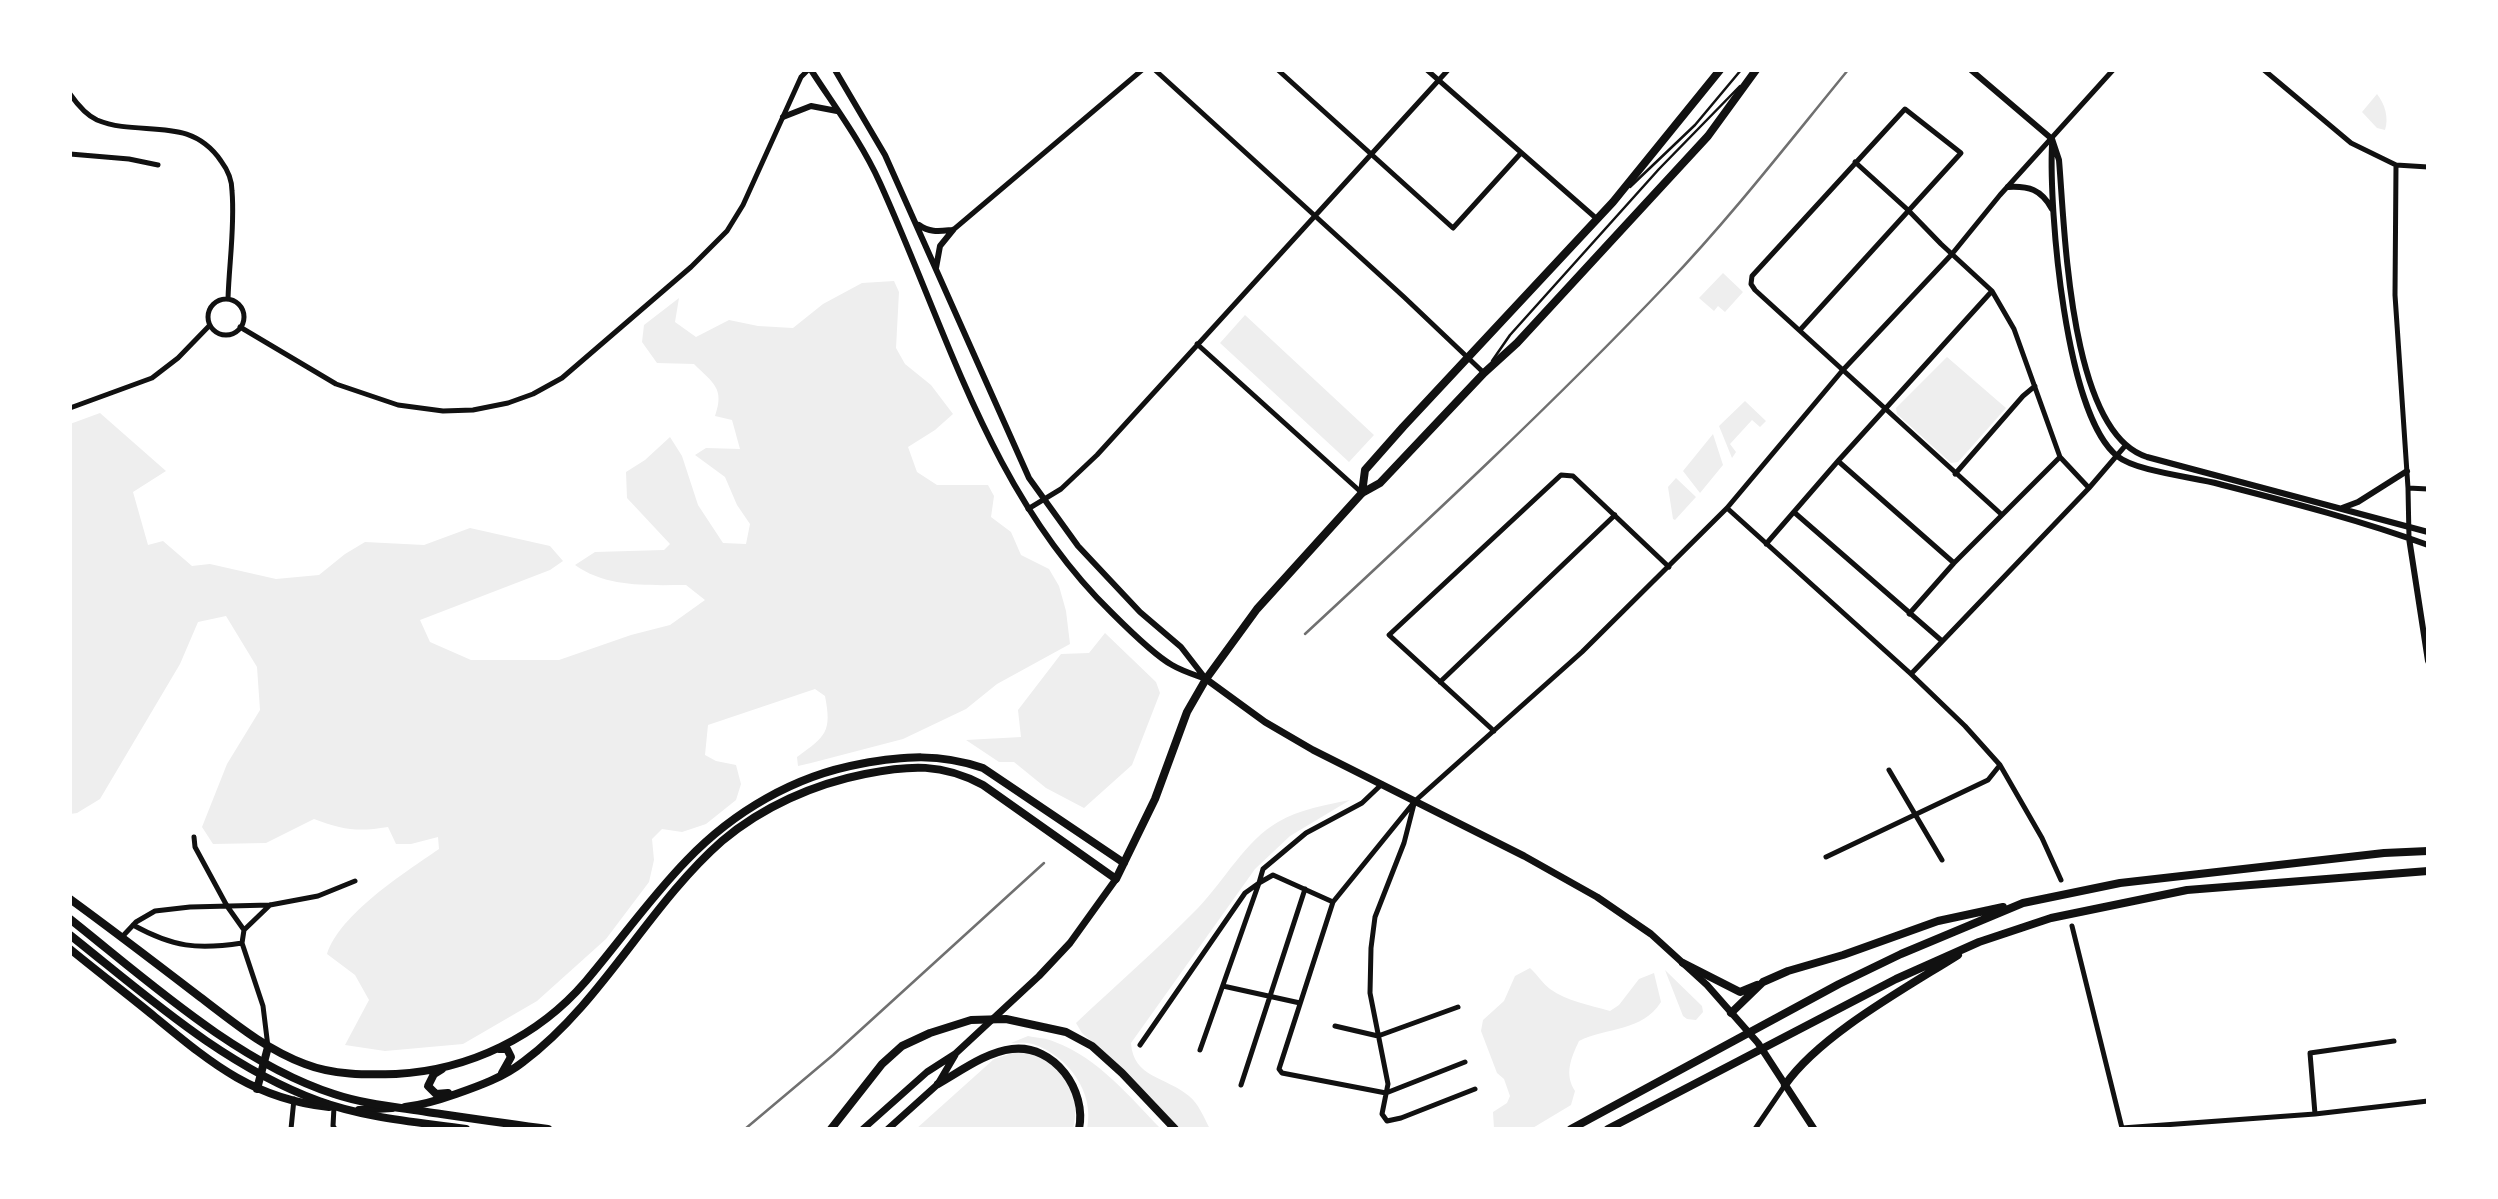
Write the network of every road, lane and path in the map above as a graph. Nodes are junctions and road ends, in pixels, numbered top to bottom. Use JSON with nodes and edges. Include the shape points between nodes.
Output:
{"nodes":[{"id":1,"x":809,"y":70,"type":"edge"},
{"id":2,"x":835,"y":70,"type":"edge"},
{"id":3,"x":1142,"y":70,"type":"edge"},
{"id":4,"x":1155,"y":70,"type":"edge"},
{"id":5,"x":1278,"y":70,"type":"edge"},
{"id":6,"x":1427,"y":70,"type":"edge"},
{"id":7,"x":1448,"y":70,"type":"edge"},
{"id":8,"x":1720,"y":70,"type":"edge"},
{"id":9,"x":1741,"y":70,"type":"edge"},
{"id":10,"x":1755,"y":70,"type":"edge"},
{"id":11,"x":1971,"y":70,"type":"edge"},
{"id":12,"x":2113,"y":70,"type":"edge"},
{"id":13,"x":2264,"y":70,"type":"edge"},
{"id":14,"x":1439,"y":81,"type":"junction"},
{"id":15,"x":70,"y":94,"type":"edge"},
{"id":16,"x":838,"y":111,"type":"junction"},
{"id":17,"x":783,"y":117,"type":"junction"},
{"id":18,"x":2052,"y":139,"type":"junction"},
{"id":19,"x":70,"y":153,"type":"edge"},
{"id":20,"x":1521,"y":153,"type":"junction"},
{"id":21,"x":1372,"y":155,"type":"junction"},
{"id":22,"x":1855,"y":162,"type":"junction"},
{"id":23,"x":158,"y":164,"type":"dead end"},
{"id":24,"x":2396,"y":165,"type":"junction"},
{"id":25,"x":2428,"y":167,"type":"edge"},
{"id":26,"x":2008,"y":187,"type":"junction"},
{"id":27,"x":1614,"y":202,"type":"junction"},
{"id":28,"x":1909,"y":210,"type":"junction"},
{"id":29,"x":2053,"y":210,"type":"junction"},
{"id":30,"x":1315,"y":216,"type":"junction"},
{"id":31,"x":1597,"y":219,"type":"junction"},
{"id":32,"x":916,"y":223,"type":"junction"},
{"id":33,"x":953,"y":230,"type":"junction"},
{"id":34,"x":1952,"y":254,"type":"junction"},
{"id":35,"x":936,"y":270,"type":"junction"},
{"id":36,"x":1992,"y":291,"type":"junction"},
{"id":37,"x":228,"y":299,"type":"junction"},
{"id":38,"x":210,"y":325,"type":"junction"},
{"id":39,"x":240,"y":327,"type":"junction"},
{"id":40,"x":1800,"y":330,"type":"junction"},
{"id":41,"x":1197,"y":344,"type":"junction"},
{"id":42,"x":1470,"y":358,"type":"junction"},
{"id":43,"x":1842,"y":371,"type":"junction"},
{"id":44,"x":1484,"y":373,"type":"junction"},
{"id":45,"x":2035,"y":386,"type":"junction"},
{"id":46,"x":70,"y":408,"type":"edge"},
{"id":47,"x":1886,"y":409,"type":"junction"},
{"id":48,"x":2125,"y":446,"type":"junction"},
{"id":49,"x":2060,"y":457,"type":"junction"},
{"id":50,"x":2118,"y":457,"type":"junction"},
{"id":51,"x":1838,"y":461,"type":"junction"},
{"id":52,"x":2407,"y":471,"type":"junction"},
{"id":53,"x":1955,"y":474,"type":"junction"},
{"id":54,"x":2089,"y":488,"type":"junction"},
{"id":55,"x":2408,"y":488,"type":"junction"},
{"id":56,"x":2428,"y":489,"type":"edge"},
{"id":57,"x":1362,"y":493,"type":"junction"},
{"id":58,"x":1044,"y":500,"type":"junction"},
{"id":59,"x":1727,"y":508,"type":"junction"},
{"id":60,"x":2342,"y":509,"type":"junction"},
{"id":61,"x":1028,"y":510,"type":"junction"},
{"id":62,"x":1795,"y":513,"type":"junction"},
{"id":63,"x":1615,"y":514,"type":"junction"},
{"id":64,"x":2001,"y":514,"type":"junction"},
{"id":65,"x":2409,"y":528,"type":"junction"},
{"id":66,"x":2428,"y":532,"type":"edge"},
{"id":67,"x":2409,"y":538,"type":"junction"},
{"id":68,"x":1766,"y":544,"type":"junction"},
{"id":69,"x":2428,"y":545,"type":"edge"},
{"id":70,"x":1954,"y":563,"type":"junction"},
{"id":71,"x":1669,"y":567,"type":"junction"},
{"id":72,"x":1909,"y":614,"type":"junction"},
{"id":73,"x":1942,"y":641,"type":"junction"},
{"id":74,"x":2428,"y":661,"type":"edge"},
{"id":75,"x":1911,"y":674,"type":"junction"},
{"id":76,"x":1206,"y":679,"type":"junction"},
{"id":77,"x":1440,"y":682,"type":"junction"},
{"id":78,"x":1494,"y":731,"type":"junction"},
{"id":79,"x":2000,"y":765,"type":"junction"},
{"id":80,"x":1889,"y":770,"type":"dead end"},
{"id":81,"x":1382,"y":784,"type":"junction"},
{"id":82,"x":1415,"y":801,"type":"junction"},
{"id":83,"x":1917,"y":816,"type":"junction"},
{"id":84,"x":194,"y":837,"type":"dead end"},
{"id":85,"x":2428,"y":851,"type":"edge"},
{"id":86,"x":1826,"y":857,"type":"dead end"},
{"id":87,"x":1942,"y":860,"type":"dead end"},
{"id":88,"x":1124,"y":863,"type":"junction"},
{"id":89,"x":2428,"y":871,"type":"edge"},
{"id":90,"x":1116,"y":878,"type":"junction"},
{"id":91,"x":2061,"y":880,"type":"dead end"},
{"id":92,"x":355,"y":881,"type":"dead end"},
{"id":93,"x":1259,"y":883,"type":"junction"},
{"id":94,"x":1305,"y":889,"type":"junction"},
{"id":95,"x":70,"y":899,"type":"edge"},
{"id":96,"x":1333,"y":902,"type":"junction"},
{"id":97,"x":2023,"y":903,"type":"junction"},
{"id":98,"x":270,"y":905,"type":"junction"},
{"id":99,"x":227,"y":906,"type":"junction"},
{"id":100,"x":70,"y":919,"type":"edge"},
{"id":101,"x":134,"y":925,"type":"junction"},
{"id":102,"x":2072,"y":926,"type":"dead end"},
{"id":103,"x":244,"y":930,"type":"junction"},
{"id":104,"x":70,"y":935,"type":"edge"},
{"id":105,"x":121,"y":938,"type":"junction"},
{"id":106,"x":1979,"y":942,"type":"junction"},
{"id":107,"x":242,"y":943,"type":"junction"},
{"id":108,"x":70,"y":949,"type":"edge"},
{"id":109,"x":1683,"y":964,"type":"junction"},
{"id":110,"x":1763,"y":982,"type":"junction"},
{"id":111,"x":1223,"y":986,"type":"junction"},
{"id":112,"x":1270,"y":996,"type":"junction"},
{"id":113,"x":1300,"y":1003,"type":"junction"},
{"id":114,"x":1458,"y":1007,"type":"dead end"},
{"id":115,"x":1731,"y":1013,"type":"junction"},
{"id":116,"x":1335,"y":1026,"type":"dead end"},
{"id":117,"x":1378,"y":1036,"type":"junction"},
{"id":118,"x":2393,"y":1041,"type":"dead end"},
{"id":119,"x":1140,"y":1045,"type":"dead end"},
{"id":120,"x":268,"y":1047,"type":"junction"},
{"id":121,"x":498,"y":1049,"type":"junction"},
{"id":122,"x":1200,"y":1050,"type":"dead end"},
{"id":123,"x":955,"y":1054,"type":"junction"},
{"id":124,"x":1465,"y":1062,"type":"dead end"},
{"id":125,"x":444,"y":1068,"type":"junction"},
{"id":126,"x":500,"y":1076,"type":"junction"},
{"id":127,"x":938,"y":1084,"type":"junction"},
{"id":128,"x":1241,"y":1085,"type":"dead end"},
{"id":129,"x":1785,"y":1085,"type":"junction"},
{"id":130,"x":257,"y":1089,"type":"junction"},
{"id":131,"x":1475,"y":1089,"type":"dead end"},
{"id":132,"x":461,"y":1092,"type":"junction"},
{"id":133,"x":1386,"y":1093,"type":"junction"},
{"id":134,"x":294,"y":1100,"type":"junction"},
{"id":135,"x":2428,"y":1101,"type":"edge"},
{"id":136,"x":334,"y":1107,"type":"junction"},
{"id":137,"x":2315,"y":1114,"type":"junction"},
{"id":138,"x":290,"y":1129,"type":"edge"},
{"id":139,"x":335,"y":1129,"type":"edge"},
{"id":140,"x":466,"y":1129,"type":"edge"},
{"id":141,"x":548,"y":1129,"type":"edge"},
{"id":142,"x":831,"y":1129,"type":"edge"},
{"id":143,"x":863,"y":1129,"type":"edge"},
{"id":144,"x":888,"y":1129,"type":"edge"},
{"id":145,"x":1079,"y":1129,"type":"edge"},
{"id":146,"x":1175,"y":1129,"type":"edge"},
{"id":147,"x":1571,"y":1129,"type":"edge"},
{"id":148,"x":1608,"y":1129,"type":"edge"},
{"id":149,"x":1755,"y":1129,"type":"edge"},
{"id":150,"x":1814,"y":1129,"type":"edge"}],
"edges":[{"from":1,"to":16,"type":"street"},
{"from":1,"to":17,"type":"street","via":[[801,77]]},
{"from":2,"to":32,"type":"street","via":[[870,126]]},
{"from":3,"to":33,"type":"street"},
{"from":4,"to":30,"type":"street"},
{"from":5,"to":21,"type":"street"},
{"from":6,"to":14,"type":"street"},
{"from":7,"to":14,"type":"street"},
{"from":8,"to":27,"type":"main road"},
{"from":9,"to":27,"type":"lane","via":[[1695,125]]},
{"from":10,"to":44,"type":"lane","via":[[1510,335]]},
{"from":10,"to":44,"type":"main road","via":[[1708,136]]},
{"from":11,"to":18,"type":"street"},
{"from":12,"to":18,"type":"street"},
{"from":13,"to":24,"type":"street","via":[[2351,143]]},
{"from":14,"to":20,"type":"street"},
{"from":14,"to":21,"type":"street"},
{"from":15,"to":37,"type":"street","via":[[94,119],[186,133],[213,150],[226,168],[232,188]]},
{"from":16,"to":17,"type":"street","via":[[811,106]]},
{"from":16,"to":61,"type":"street","via":[[880,182],[966,390]]},
{"from":17,"to":39,"type":"street","via":[[727,231],[562,378],[534,394],[473,410],[398,405],[336,384]]},
{"from":18,"to":26,"type":"street"},
{"from":18,"to":29,"type":"street"},
{"from":18,"to":48,"type":"street","via":[[2059,159],[2072,303],[2083,358],[2104,419]]},
{"from":19,"to":23,"type":"street"},
{"from":20,"to":21,"type":"street","via":[[1453,228]]},
{"from":20,"to":31,"type":"street"},
{"from":21,"to":30,"type":"street"},
{"from":22,"to":28,"type":"street"},
{"from":22,"to":28,"type":"street","via":[[1905,109],[1961,153]]},
{"from":22,"to":40,"type":"street","via":[[1752,276],[1755,289]]},
{"from":24,"to":25,"type":"street"},
{"from":24,"to":52,"type":"street","via":[[2395,295]]},
{"from":26,"to":29,"type":"street","via":[[2034,189]]},
{"from":26,"to":34,"type":"street"},
{"from":27,"to":31,"type":"main road"},
{"from":28,"to":34,"type":"street"},
{"from":28,"to":40,"type":"street"},
{"from":29,"to":50,"type":"street","via":[[2060,286],[2076,367],[2095,426]]},
{"from":30,"to":41,"type":"street"},
{"from":30,"to":42,"type":"street"},
{"from":31,"to":42,"type":"main road"},
{"from":32,"to":33,"type":"street","via":[[925,230]]},
{"from":32,"to":35,"type":"street"},
{"from":33,"to":35,"type":"street","via":[[937,253]]},
{"from":34,"to":36,"type":"street"},
{"from":34,"to":43,"type":"street"},
{"from":35,"to":58,"type":"street","via":[[1028,478]]},
{"from":36,"to":45,"type":"street","via":[[2014,329]]},
{"from":36,"to":47,"type":"street"},
{"from":37,"to":38,"type":"street","via":[[210,307]]},
{"from":37,"to":39,"type":"street","via":[[242,310]]},
{"from":38,"to":39,"type":"street","via":[[224,334]]},
{"from":38,"to":46,"type":"street","via":[[152,378]]},
{"from":40,"to":43,"type":"street"},
{"from":41,"to":57,"type":"street"},
{"from":41,"to":58,"type":"street","via":[[1097,455]]},
{"from":42,"to":44,"type":"street"},
{"from":42,"to":57,"type":"main road","via":[[1366,470]]},
{"from":43,"to":47,"type":"street"},
{"from":43,"to":59,"type":"street"},
{"from":44,"to":57,"type":"main road","via":[[1380,483]]},
{"from":45,"to":49,"type":"street"},
{"from":45,"to":53,"type":"street"},
{"from":47,"to":51,"type":"street"},
{"from":47,"to":53,"type":"street"},
{"from":48,"to":50,"type":"street"},
{"from":48,"to":60,"type":"street","via":[[2147,457]]},
{"from":49,"to":54,"type":"street"},
{"from":49,"to":64,"type":"street"},
{"from":50,"to":54,"type":"street"},
{"from":50,"to":67,"type":"street"},
{"from":51,"to":62,"type":"street"},
{"from":51,"to":70,"type":"street"},
{"from":52,"to":55,"type":"street"},
{"from":52,"to":60,"type":"street"},
{"from":53,"to":64,"type":"street"},
{"from":54,"to":73,"type":"street"},
{"from":55,"to":56,"type":"street"},
{"from":55,"to":65,"type":"street"},
{"from":57,"to":76,"type":"main road","via":[[1257,609]]},
{"from":58,"to":61,"type":"street"},
{"from":58,"to":76,"type":"street","via":[[1107,579],[1181,647]]},
{"from":59,"to":68,"type":"street"},
{"from":59,"to":71,"type":"street"},
{"from":60,"to":65,"type":"street"},
{"from":61,"to":76,"type":"street","via":[[1060,556],[1122,622],[1170,664]]},
{"from":62,"to":68,"type":"street"},
{"from":62,"to":72,"type":"street"},
{"from":63,"to":71,"type":"street"},
{"from":63,"to":77,"type":"street"},
{"from":63,"to":77,"type":"street","via":[[1573,476],[1561,475],[1389,635]]},
{"from":64,"to":70,"type":"street"},
{"from":65,"to":66,"type":"street"},
{"from":65,"to":67,"type":"street"},
{"from":67,"to":69,"type":"street"},
{"from":67,"to":74,"type":"street"},
{"from":68,"to":75,"type":"street"},
{"from":70,"to":72,"type":"street"},
{"from":71,"to":78,"type":"street"},
{"from":72,"to":73,"type":"street"},
{"from":73,"to":75,"type":"street"},
{"from":75,"to":79,"type":"street"},
{"from":76,"to":81,"type":"main road","via":[[1265,722]]},
{"from":76,"to":88,"type":"main road","via":[[1187,712],[1155,799]]},
{"from":77,"to":78,"type":"street"},
{"from":78,"to":82,"type":"street"},
{"from":79,"to":83,"type":"street","via":[[1988,780]]},
{"from":79,"to":91,"type":"street"},
{"from":80,"to":83,"type":"street"},
{"from":81,"to":82,"type":"main road"},
{"from":81,"to":93,"type":"street","via":[[1362,803],[1306,833],[1264,869]]},
{"from":82,"to":96,"type":"street"},
{"from":82,"to":109,"type":"main road","via":[[1597,897],[1651,934]]},
{"from":82,"to":117,"type":"street","via":[[1376,917],[1371,948],[1370,993]]},
{"from":83,"to":86,"type":"street"},
{"from":83,"to":87,"type":"street"},
{"from":84,"to":99,"type":"street"},
{"from":85,"to":97,"type":"main road","via":[[2120,883]]},
{"from":88,"to":90,"type":"main road"},
{"from":88,"to":121,"type":"main road","via":[[982,768],[929,756],[845,767],[794,784],[720,828],[686,861],[584,983],[551,1015]]},
{"from":89,"to":106,"type":"main road","via":[[2188,891],[2051,918]]},
{"from":90,"to":123,"type":"main road","via":[[1070,943]]},
{"from":90,"to":126,"type":"main road","via":[[964,775],[922,766],[839,779],[763,812],[722,842],[552,1037]]},
{"from":92,"to":98,"type":"street","via":[[318,896]]},
{"from":93,"to":94,"type":"street","via":[[1273,875]]},
{"from":93,"to":111,"type":"street"},
{"from":93,"to":119,"type":"street","via":[[1245,893]]},
{"from":94,"to":96,"type":"street"},
{"from":94,"to":112,"type":"street"},
{"from":95,"to":105,"type":"main road"},
{"from":96,"to":113,"type":"street"},
{"from":97,"to":110,"type":"main road","via":[[1938,921]]},
{"from":97,"to":147,"type":"main road","via":[[1901,954]]},
{"from":98,"to":99,"type":"street"},
{"from":98,"to":103,"type":"street"},
{"from":99,"to":101,"type":"street","via":[[155,912]]},
{"from":99,"to":103,"type":"street"},
{"from":100,"to":141,"type":"main road","via":[[185,1009],[278,1070],[334,1094],[386,1106]]},
{"from":101,"to":105,"type":"street"},
{"from":101,"to":107,"type":"street","via":[[182,946]]},
{"from":102,"to":137,"type":"street","via":[[2122,1128]]},
{"from":103,"to":107,"type":"street"},
{"from":104,"to":140,"type":"main road","via":[[245,1067],[321,1102]]},
{"from":105,"to":120,"type":"main road"},
{"from":106,"to":129,"type":"main road","via":[[1843,1029],[1796,1068]]},
{"from":106,"to":148,"type":"main road","via":[[1896,979]]},
{"from":107,"to":120,"type":"street","via":[[263,1006]]},
{"from":108,"to":130,"type":"main road","via":[[226,1073]]},
{"from":109,"to":110,"type":"main road","via":[[1740,992]]},
{"from":109,"to":115,"type":"main road"},
{"from":110,"to":115,"type":"main road"},
{"from":111,"to":112,"type":"street"},
{"from":111,"to":122,"type":"street"},
{"from":112,"to":113,"type":"street"},
{"from":112,"to":128,"type":"street"},
{"from":113,"to":133,"type":"street","via":[[1279,1069],[1282,1073]]},
{"from":114,"to":117,"type":"street"},
{"from":115,"to":129,"type":"main road","via":[[1758,1042]]},
{"from":116,"to":117,"type":"street"},
{"from":117,"to":133,"type":"street"},
{"from":118,"to":137,"type":"street","via":[[2310,1053]]},
{"from":120,"to":125,"type":"main road","via":[[306,1065],[336,1072],[377,1075]]},
{"from":120,"to":130,"type":"main road"},
{"from":121,"to":125,"type":"main road"},
{"from":121,"to":126,"type":"main road","via":[[507,1049],[511,1057]]},
{"from":123,"to":127,"type":"main road"},
{"from":123,"to":143,"type":"main road","via":[[927,1072]]},
{"from":124,"to":133,"type":"street"},
{"from":125,"to":132,"type":"main road","via":[[428,1086],[436,1094]]},
{"from":126,"to":132,"type":"main road"},
{"from":127,"to":144,"type":"main road"},
{"from":127,"to":145,"type":"main road","via":[[994,1053],[1032,1050],[1052,1060],[1070,1078],[1079,1098]]},
{"from":129,"to":149,"type":"street"},
{"from":129,"to":150,"type":"main road"},
{"from":130,"to":134,"type":"main road"},
{"from":131,"to":133,"type":"street","via":[[1387,1121],[1382,1114]]},
{"from":132,"to":136,"type":"main road","via":[[421,1106],[367,1111]]},
{"from":134,"to":136,"type":"main road"},
{"from":134,"to":138,"type":"street"},
{"from":135,"to":137,"type":"street"},
{"from":136,"to":139,"type":"street"},
{"from":142,"to":146,"type":"main road","via":[[902,1046],[971,1020],[1006,1019],[1066,1032],[1092,1046]]}]}
